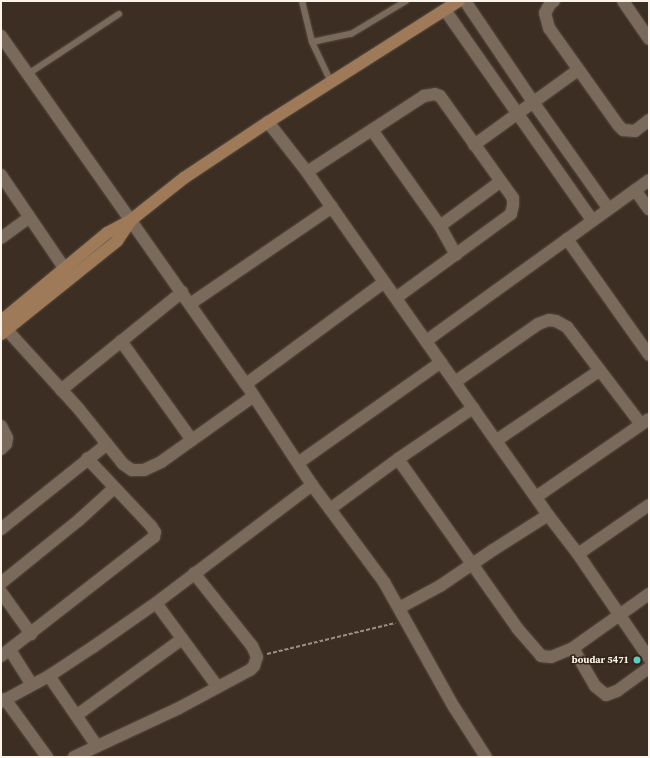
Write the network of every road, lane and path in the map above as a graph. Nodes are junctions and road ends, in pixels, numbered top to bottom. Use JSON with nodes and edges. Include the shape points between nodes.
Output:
{"nodes":[{"id":1,"x":302,"y":1,"type":"edge"},
{"id":2,"x":406,"y":1,"type":"edge"},
{"id":3,"x":459,"y":1,"type":"edge"},
{"id":4,"x":465,"y":1,"type":"edge"},
{"id":5,"x":554,"y":1,"type":"edge"},
{"id":6,"x":623,"y":1,"type":"edge"},
{"id":7,"x":444,"y":10,"type":"junction"},
{"id":8,"x":119,"y":14,"type":"dead end"},
{"id":9,"x":1,"y":36,"type":"edge"},
{"id":10,"x":649,"y":39,"type":"edge"},
{"id":11,"x":312,"y":42,"type":"junction"},
{"id":12,"x":578,"y":70,"type":"junction"},
{"id":13,"x":28,"y":74,"type":"junction"},
{"id":14,"x":331,"y":82,"type":"junction"},
{"id":15,"x":533,"y":102,"type":"junction"},
{"id":16,"x":517,"y":113,"type":"junction"},
{"id":17,"x":649,"y":120,"type":"edge"},
{"id":18,"x":268,"y":122,"type":"junction"},
{"id":19,"x":372,"y":130,"type":"junction"},
{"id":20,"x":474,"y":145,"type":"junction"},
{"id":21,"x":307,"y":172,"type":"junction"},
{"id":22,"x":1,"y":175,"type":"edge"},
{"id":23,"x":649,"y":180,"type":"edge"},
{"id":24,"x":500,"y":182,"type":"junction"},
{"id":25,"x":635,"y":190,"type":"junction"},
{"id":26,"x":332,"y":207,"type":"junction"},
{"id":27,"x":608,"y":208,"type":"junction"},
{"id":28,"x":649,"y":209,"type":"edge"},
{"id":29,"x":29,"y":218,"type":"junction"},
{"id":30,"x":131,"y":220,"type":"junction"},
{"id":31,"x":592,"y":220,"type":"junction"},
{"id":32,"x":440,"y":226,"type":"junction"},
{"id":33,"x":1,"y":238,"type":"edge"},
{"id":34,"x":567,"y":238,"type":"junction"},
{"id":35,"x":456,"y":255,"type":"junction"},
{"id":36,"x":65,"y":269,"type":"junction"},
{"id":37,"x":383,"y":282,"type":"junction"},
{"id":38,"x":182,"y":292,"type":"junction"},
{"id":39,"x":396,"y":298,"type":"junction"},
{"id":40,"x":190,"y":304,"type":"junction"},
{"id":41,"x":3,"y":328,"type":"edge"},
{"id":42,"x":121,"y":341,"type":"junction"},
{"id":43,"x":426,"y":341,"type":"junction"},
{"id":44,"x":649,"y":355,"type":"edge"},
{"id":45,"x":441,"y":362,"type":"junction"},
{"id":46,"x":599,"y":371,"type":"junction"},
{"id":47,"x":455,"y":382,"type":"junction"},
{"id":48,"x":246,"y":384,"type":"junction"},
{"id":49,"x":61,"y":390,"type":"junction"},
{"id":50,"x":254,"y":396,"type":"junction"},
{"id":51,"x":473,"y":408,"type":"junction"},
{"id":52,"x":645,"y":422,"type":"edge"},
{"id":53,"x":1,"y":426,"type":"edge"},
{"id":54,"x":192,"y":440,"type":"junction"},
{"id":55,"x":496,"y":440,"type":"junction"},
{"id":56,"x":106,"y":445,"type":"junction"},
{"id":57,"x":1,"y":449,"type":"edge"},
{"id":58,"x":87,"y":458,"type":"junction"},
{"id":59,"x":398,"y":459,"type":"junction"},
{"id":60,"x":298,"y":463,"type":"junction"},
{"id":61,"x":312,"y":485,"type":"junction"},
{"id":62,"x":114,"y":488,"type":"junction"},
{"id":63,"x":536,"y":496,"type":"junction"},
{"id":64,"x":649,"y":505,"type":"edge"},
{"id":65,"x":330,"y":509,"type":"junction"},
{"id":66,"x":548,"y":515,"type":"junction"},
{"id":67,"x":1,"y":529,"type":"edge"},
{"id":68,"x":578,"y":554,"type":"junction"},
{"id":69,"x":471,"y":564,"type":"junction"},
{"id":70,"x":194,"y":573,"type":"junction"},
{"id":71,"x":1,"y":583,"type":"edge"},
{"id":72,"x":1,"y":592,"type":"edge"},
{"id":73,"x":649,"y":594,"type":"edge"},
{"id":74,"x":156,"y":602,"type":"junction"},
{"id":75,"x":399,"y":608,"type":"junction"},
{"id":76,"x":620,"y":615,"type":"junction"},
{"id":77,"x":406,"y":621,"type":"junction"},
{"id":78,"x":32,"y":634,"type":"junction"},
{"id":79,"x":182,"y":639,"type":"junction"},
{"id":80,"x":573,"y":648,"type":"junction"},
{"id":81,"x":5,"y":653,"type":"edge"},
{"id":82,"x":256,"y":657,"type":"junction"},
{"id":83,"x":649,"y":658,"type":"edge"},
{"id":84,"x":649,"y":668,"type":"edge"},
{"id":85,"x":49,"y":676,"type":"junction"},
{"id":86,"x":32,"y":685,"type":"junction"},
{"id":87,"x":217,"y":686,"type":"junction"},
{"id":88,"x":3,"y":700,"type":"edge"},
{"id":89,"x":77,"y":715,"type":"junction"},
{"id":90,"x":97,"y":746,"type":"junction"},
{"id":91,"x":484,"y":755,"type":"edge"},
{"id":92,"x":47,"y":757,"type":"edge"},
{"id":93,"x":74,"y":757,"type":"edge"}],
"edges":[{"from":1,"to":11,"type":"lane"},
{"from":2,"to":11,"type":"lane","via":[[351,34]]},
{"from":3,"to":7,"type":"main road"},
{"from":4,"to":15,"type":"street"},
{"from":5,"to":12,"type":"street","via":[[545,13],[546,20]]},
{"from":6,"to":10,"type":"street"},
{"from":7,"to":14,"type":"main road"},
{"from":7,"to":16,"type":"street"},
{"from":8,"to":13,"type":"lane"},
{"from":9,"to":13,"type":"street"},
{"from":11,"to":14,"type":"lane"},
{"from":12,"to":15,"type":"street"},
{"from":12,"to":17,"type":"street","via":[[623,130],[635,131]]},
{"from":13,"to":30,"type":"street"},
{"from":14,"to":18,"type":"main road"},
{"from":15,"to":16,"type":"street"},
{"from":15,"to":27,"type":"street"},
{"from":16,"to":20,"type":"street"},
{"from":16,"to":31,"type":"street"},
{"from":18,"to":21,"type":"street"},
{"from":18,"to":30,"type":"main road","via":[[184,178]]},
{"from":19,"to":20,"type":"street","via":[[424,96],[435,94],[440,96]]},
{"from":19,"to":21,"type":"street"},
{"from":19,"to":32,"type":"street"},
{"from":20,"to":24,"type":"street"},
{"from":21,"to":26,"type":"street"},
{"from":22,"to":29,"type":"street"},
{"from":23,"to":25,"type":"street"},
{"from":24,"to":32,"type":"street"},
{"from":24,"to":35,"type":"street","via":[[512,198],[511,214]]},
{"from":25,"to":27,"type":"street"},
{"from":25,"to":28,"type":"street"},
{"from":26,"to":37,"type":"street"},
{"from":26,"to":40,"type":"street"},
{"from":27,"to":31,"type":"street"},
{"from":29,"to":33,"type":"street"},
{"from":29,"to":36,"type":"street"},
{"from":30,"to":36,"type":"main road","via":[[108,233]]},
{"from":30,"to":38,"type":"street"},
{"from":30,"to":41,"type":"main road","via":[[117,241]]},
{"from":31,"to":34,"type":"street"},
{"from":32,"to":35,"type":"street"},
{"from":34,"to":43,"type":"street"},
{"from":34,"to":44,"type":"street"},
{"from":35,"to":39,"type":"street"},
{"from":36,"to":41,"type":"main road"},
{"from":37,"to":39,"type":"street"},
{"from":37,"to":48,"type":"street"},
{"from":38,"to":40,"type":"street"},
{"from":38,"to":42,"type":"street"},
{"from":39,"to":43,"type":"street"},
{"from":40,"to":48,"type":"street"},
{"from":41,"to":49,"type":"street"},
{"from":42,"to":49,"type":"street"},
{"from":42,"to":54,"type":"street"},
{"from":43,"to":45,"type":"street"},
{"from":45,"to":47,"type":"street"},
{"from":45,"to":60,"type":"street"},
{"from":46,"to":47,"type":"street","via":[[568,327],[549,320],[538,324]]},
{"from":46,"to":52,"type":"street"},
{"from":46,"to":55,"type":"street"},
{"from":47,"to":51,"type":"street"},
{"from":48,"to":50,"type":"street"},
{"from":49,"to":56,"type":"street"},
{"from":50,"to":54,"type":"street"},
{"from":50,"to":60,"type":"street"},
{"from":51,"to":55,"type":"street"},
{"from":51,"to":59,"type":"street"},
{"from":52,"to":63,"type":"street"},
{"from":53,"to":57,"type":"street","via":[[7,438]]},
{"from":54,"to":56,"type":"street","via":[[154,466],[138,471],[123,464]]},
{"from":55,"to":63,"type":"street"},
{"from":56,"to":58,"type":"street"},
{"from":58,"to":62,"type":"street"},
{"from":58,"to":67,"type":"street"},
{"from":59,"to":65,"type":"street"},
{"from":59,"to":69,"type":"street"},
{"from":60,"to":61,"type":"street"},
{"from":61,"to":65,"type":"street"},
{"from":61,"to":70,"type":"street"},
{"from":62,"to":71,"type":"street"},
{"from":62,"to":78,"type":"street","via":[[152,526],[154,537]]},
{"from":63,"to":66,"type":"street"},
{"from":64,"to":68,"type":"street"},
{"from":65,"to":75,"type":"street","via":[[384,582]]},
{"from":66,"to":68,"type":"street"},
{"from":66,"to":69,"type":"street"},
{"from":68,"to":76,"type":"street"},
{"from":69,"to":75,"type":"street","via":[[440,586]]},
{"from":69,"to":80,"type":"street","via":[[537,653],[543,657],[551,657]]},
{"from":70,"to":74,"type":"street"},
{"from":70,"to":82,"type":"street","via":[[241,632]]},
{"from":72,"to":78,"type":"street"},
{"from":73,"to":76,"type":"street"},
{"from":74,"to":79,"type":"street"},
{"from":74,"to":85,"type":"street"},
{"from":75,"to":77,"type":"street"},
{"from":76,"to":80,"type":"street"},
{"from":76,"to":83,"type":"street"},
{"from":77,"to":82,"type":"path"},
{"from":77,"to":91,"type":"street"},
{"from":78,"to":81,"type":"street"},
{"from":79,"to":87,"type":"street"},
{"from":79,"to":89,"type":"street"},
{"from":80,"to":84,"type":"street","via":[[595,686],[606,695],[617,691]]},
{"from":81,"to":86,"type":"street"},
{"from":82,"to":87,"type":"street","via":[[250,670]]},
{"from":85,"to":86,"type":"street"},
{"from":85,"to":89,"type":"street"},
{"from":86,"to":88,"type":"street"},
{"from":87,"to":90,"type":"street","via":[[173,711]]},
{"from":88,"to":92,"type":"street"},
{"from":89,"to":90,"type":"street"},
{"from":90,"to":93,"type":"street"}]}
